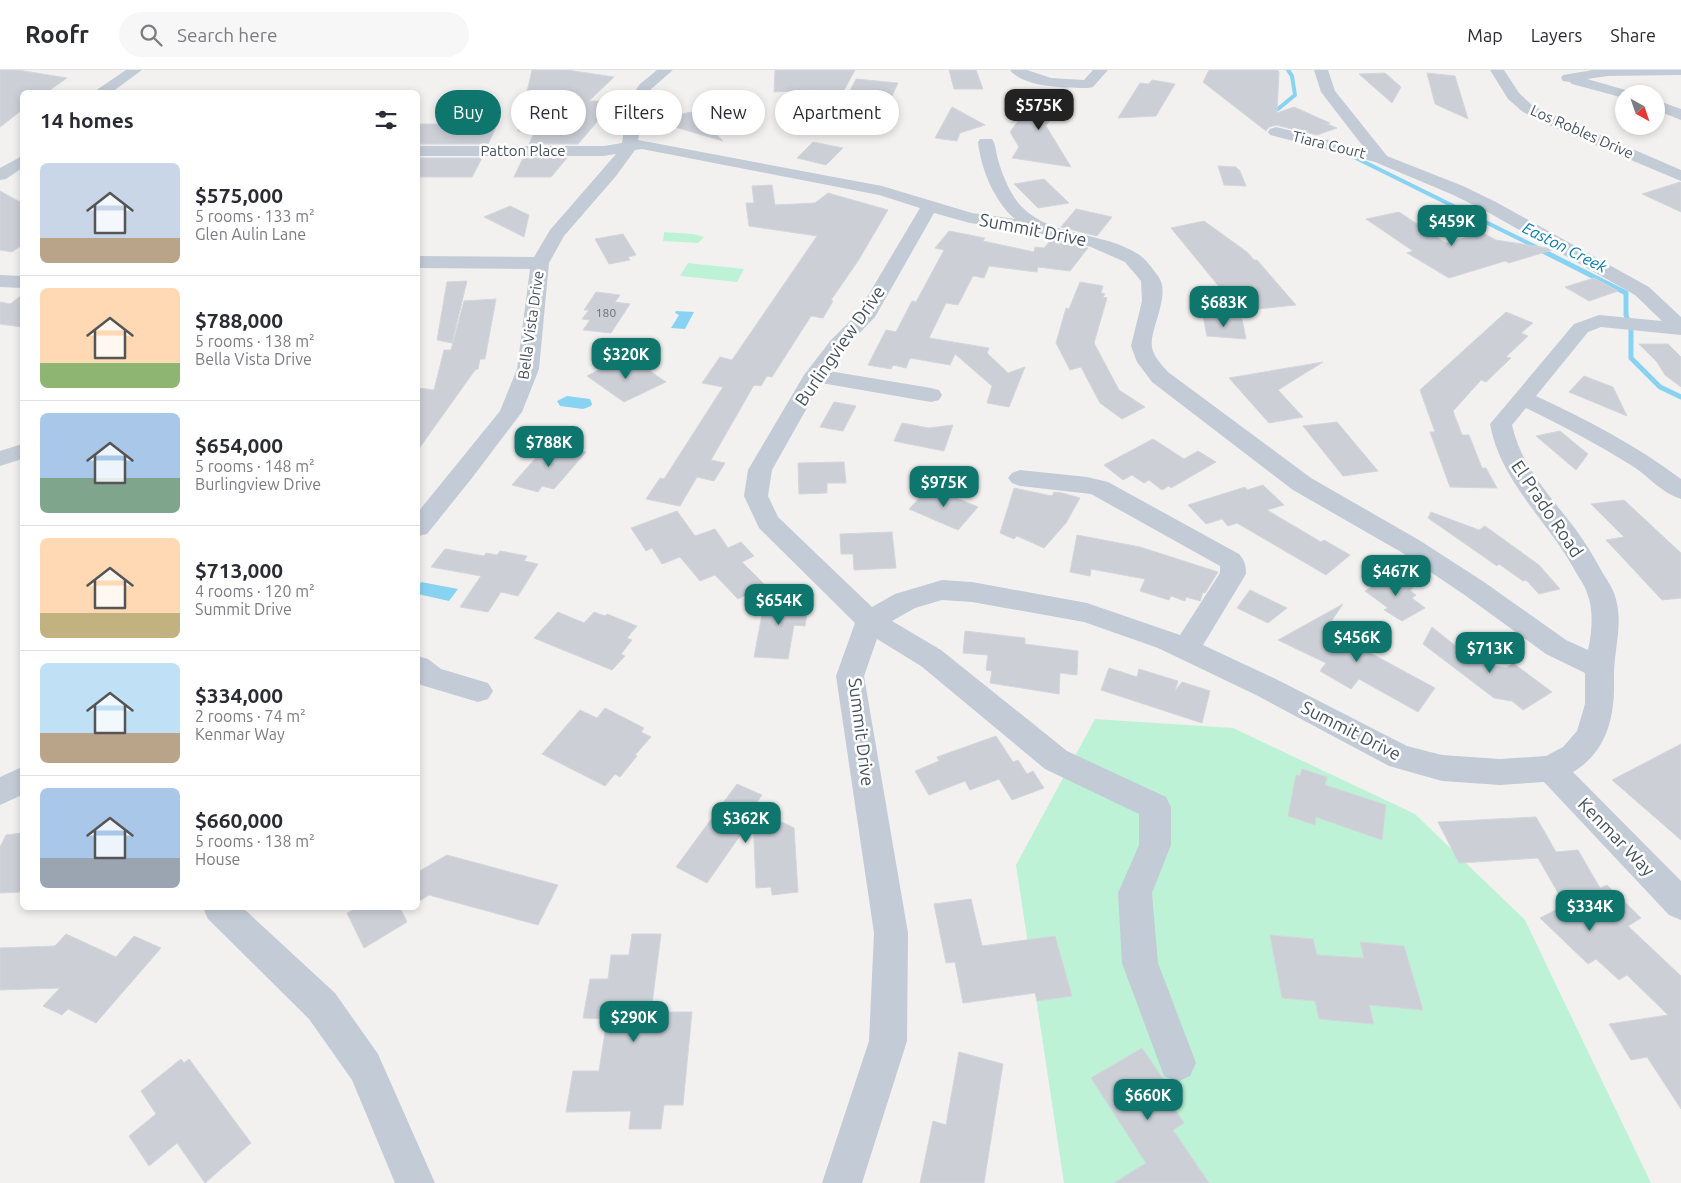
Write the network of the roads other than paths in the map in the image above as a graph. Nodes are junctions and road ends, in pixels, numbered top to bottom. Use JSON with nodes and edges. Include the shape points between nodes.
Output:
{"nodes":[{"id":1,"x":136,"y":70,"type":"edge"},
{"id":2,"x":666,"y":70,"type":"edge"},
{"id":3,"x":1017,"y":70,"type":"edge"},
{"id":4,"x":1102,"y":70,"type":"edge"},
{"id":5,"x":1321,"y":70,"type":"edge"},
{"id":6,"x":1497,"y":70,"type":"edge"},
{"id":7,"x":1554,"y":70,"type":"edge"},
{"id":8,"x":1681,"y":72,"type":"edge"},
{"id":9,"x":1568,"y":78,"type":"junction"},
{"id":10,"x":105,"y":90,"type":"edge"},
{"id":11,"x":1615,"y":91,"type":"edge"},
{"id":12,"x":1665,"y":108,"type":"edge"},
{"id":13,"x":1681,"y":115,"type":"edge"},
{"id":14,"x":1276,"y":132,"type":"dead end"},
{"id":15,"x":986,"y":142,"type":"dead end"},
{"id":16,"x":629,"y":147,"type":"junction"},
{"id":17,"x":420,"y":151,"type":"edge"},
{"id":18,"x":1381,"y":159,"type":"junction"},
{"id":19,"x":20,"y":162,"type":"edge"},
{"id":20,"x":0,"y":175,"type":"edge"},
{"id":21,"x":1681,"y":176,"type":"edge"},
{"id":22,"x":929,"y":207,"type":"junction"},
{"id":23,"x":1039,"y":228,"type":"junction"},
{"id":24,"x":420,"y":262,"type":"edge"},
{"id":25,"x":540,"y":263,"type":"junction"},
{"id":26,"x":0,"y":282,"type":"edge"},
{"id":27,"x":20,"y":282,"type":"edge"},
{"id":28,"x":1681,"y":329,"type":"edge"},
{"id":29,"x":815,"y":375,"type":"junction"},
{"id":30,"x":931,"y":394,"type":"dead end"},
{"id":31,"x":1522,"y":398,"type":"junction"},
{"id":32,"x":20,"y":452,"type":"edge"},
{"id":33,"x":0,"y":459,"type":"edge"},
{"id":34,"x":1020,"y":478,"type":"dead end"},
{"id":35,"x":1681,"y":491,"type":"edge"},
{"id":36,"x":420,"y":526,"type":"edge"},
{"id":37,"x":870,"y":621,"type":"junction"},
{"id":38,"x":1186,"y":649,"type":"junction"},
{"id":39,"x":1599,"y":667,"type":"junction"},
{"id":40,"x":420,"y":669,"type":"edge"},
{"id":41,"x":478,"y":691,"type":"dead end"},
{"id":42,"x":1551,"y":769,"type":"junction"},
{"id":43,"x":20,"y":781,"type":"edge"},
{"id":44,"x":0,"y":792,"type":"edge"},
{"id":45,"x":1681,"y":904,"type":"edge"},
{"id":46,"x":222,"y":910,"type":"edge"},
{"id":47,"x":1177,"y":1063,"type":"dead end"},
{"id":48,"x":415,"y":1183,"type":"edge"},
{"id":49,"x":842,"y":1183,"type":"edge"}],
"edges":[{"from":1,"to":10,"type":"street"},
{"from":2,"to":16,"type":"street","via":[[644,87],[631,107],[633,124]]},
{"from":3,"to":4,"type":"street","via":[[1053,83],[1088,84]]},
{"from":5,"to":18,"type":"street","via":[[1328,92]]},
{"from":6,"to":21,"type":"street","name":"Los Robles Drive","via":[[1513,96],[1528,109]]},
{"from":7,"to":9,"type":"street"},
{"from":8,"to":9,"type":"street","via":[[1608,72]]},
{"from":9,"to":11,"type":"street"},
{"from":12,"to":13,"type":"street"},
{"from":14,"to":18,"type":"street","name":"Tiara Court"},
{"from":15,"to":23,"type":"street","via":[[987,156],[1013,208]]},
{"from":16,"to":17,"type":"street","name":"Patton Place","via":[[595,151]]},
{"from":16,"to":22,"type":"street","name":"Summit Drive","via":[[642,144],[663,147],[882,191]]},
{"from":16,"to":25,"type":"street","name":"Bella Vista Drive","via":[[556,234]]},
{"from":18,"to":28,"type":"street","name":"Tiara Court","via":[[1490,206],[1642,291]]},
{"from":19,"to":20,"type":"street"},
{"from":22,"to":23,"type":"street","name":"Summit Drive","via":[[970,218]]},
{"from":22,"to":29,"type":"street","name":"Burlingview Drive","via":[[865,316]]},
{"from":23,"to":39,"type":"street","name":"Summit Drive","via":[[1097,243],[1132,258],[1151,280],[1152,301],[1141,346],[1160,377],[1302,484],[1410,546],[1556,647]]},
{"from":24,"to":25,"type":"street"},
{"from":25,"to":36,"type":"street","name":"Bella Vista Drive","via":[[528,369],[511,412]]},
{"from":26,"to":27,"type":"street"},
{"from":28,"to":31,"type":"street","name":"El Prado Road","via":[[1600,321],[1581,328]]},
{"from":29,"to":30,"type":"street"},
{"from":29,"to":37,"type":"street","name":"Burlingview Drive","via":[[760,470],[756,496],[768,522]]},
{"from":31,"to":35,"type":"street","via":[[1591,431],[1644,463]]},
{"from":31,"to":39,"type":"street","name":"El Prado Road","via":[[1501,424],[1505,444],[1526,483],[1576,550],[1601,592],[1606,629]]},
{"from":32,"to":33,"type":"street"},
{"from":34,"to":38,"type":"street","via":[[1098,488],[1230,560],[1233,574]]},
{"from":37,"to":38,"type":"street","name":"Summit Drive","via":[[905,601],[942,590],[972,592],[1087,613]]},
{"from":37,"to":47,"type":"street","name":"Burlingview Drive","via":[[931,658],[1056,760],[1156,807],[1155,845],[1135,893],[1140,963]]},
{"from":37,"to":49,"type":"street","name":"Summit Drive","via":[[850,676],[891,933],[888,1041]]},
{"from":38,"to":42,"type":"street","name":"Summit Drive","via":[[1400,757],[1442,768],[1500,772]]},
{"from":39,"to":42,"type":"street","name":"Summit Drive","via":[[1600,704],[1590,737],[1574,756]]},
{"from":40,"to":41,"type":"street","via":[[430,677]]},
{"from":42,"to":45,"type":"street","name":"Kenmar Way"},
{"from":43,"to":44,"type":"street"},
{"from":46,"to":48,"type":"street","via":[[322,1006],[364,1067]]}]}
